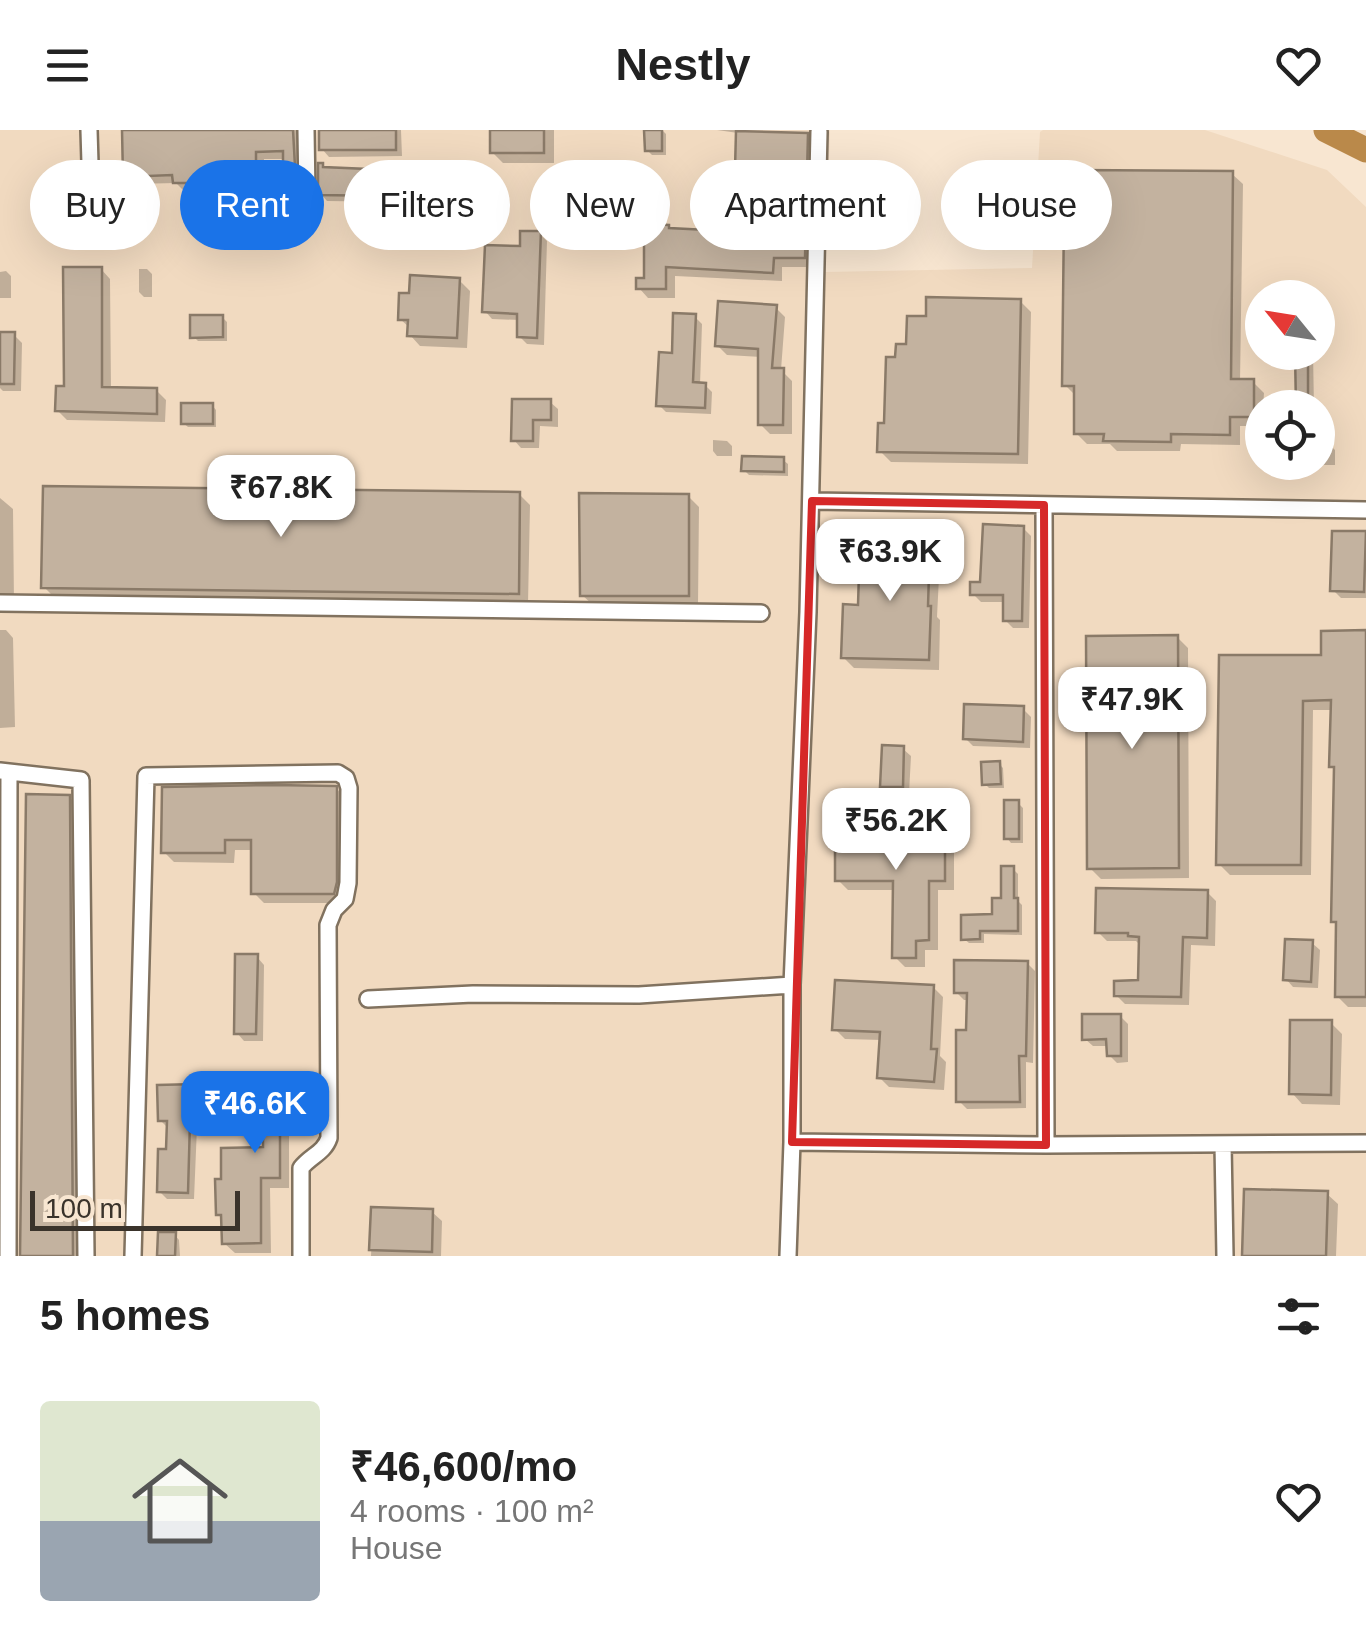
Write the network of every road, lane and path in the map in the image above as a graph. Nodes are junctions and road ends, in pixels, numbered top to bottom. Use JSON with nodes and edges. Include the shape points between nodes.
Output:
{"nodes":[{"id":1,"x":89,"y":130,"type":"edge"},
{"id":2,"x":306,"y":130,"type":"edge"},
{"id":3,"x":820,"y":132,"type":"edge"},
{"id":4,"x":90,"y":160,"type":"edge"},
{"id":5,"x":306,"y":160,"type":"edge"},
{"id":6,"x":812,"y":501,"type":"junction"},
{"id":7,"x":1044,"y":505,"type":"junction"},
{"id":8,"x":1366,"y":510,"type":"edge"},
{"id":9,"x":0,"y":603,"type":"edge"},
{"id":10,"x":762,"y":612,"type":"dead end"},
{"id":11,"x":5,"y":772,"type":"edge"},
{"id":12,"x":792,"y":985,"type":"junction"},
{"id":13,"x":368,"y":999,"type":"dead end"},
{"id":14,"x":792,"y":1142,"type":"junction"},
{"id":15,"x":1366,"y":1143,"type":"edge"},
{"id":16,"x":1224,"y":1144,"type":"junction"},
{"id":17,"x":1046,"y":1145,"type":"junction"},
{"id":18,"x":8,"y":1256,"type":"edge"},
{"id":19,"x":86,"y":1256,"type":"edge"},
{"id":20,"x":134,"y":1256,"type":"edge"},
{"id":21,"x":301,"y":1256,"type":"edge"},
{"id":22,"x":788,"y":1256,"type":"edge"},
{"id":23,"x":1225,"y":1256,"type":"edge"}],
"edges":[{"from":1,"to":4,"type":"street"},
{"from":2,"to":5,"type":"street"},
{"from":3,"to":6,"type":"street"},
{"from":6,"to":7,"type":"street"},
{"from":6,"to":12,"type":"street"},
{"from":7,"to":8,"type":"street"},
{"from":7,"to":17,"type":"street"},
{"from":9,"to":10,"type":"street"},
{"from":11,"to":18,"type":"street"},
{"from":11,"to":19,"type":"street","via":[[81,780]]},
{"from":12,"to":13,"type":"street"},
{"from":12,"to":14,"type":"street"},
{"from":14,"to":17,"type":"street"},
{"from":14,"to":22,"type":"street"},
{"from":15,"to":16,"type":"street"},
{"from":16,"to":17,"type":"street"},
{"from":16,"to":23,"type":"street"},
{"from":20,"to":21,"type":"street","via":[[146,776],[338,774],[349,788],[348,882],[328,925],[329,1138],[301,1168]]}]}
